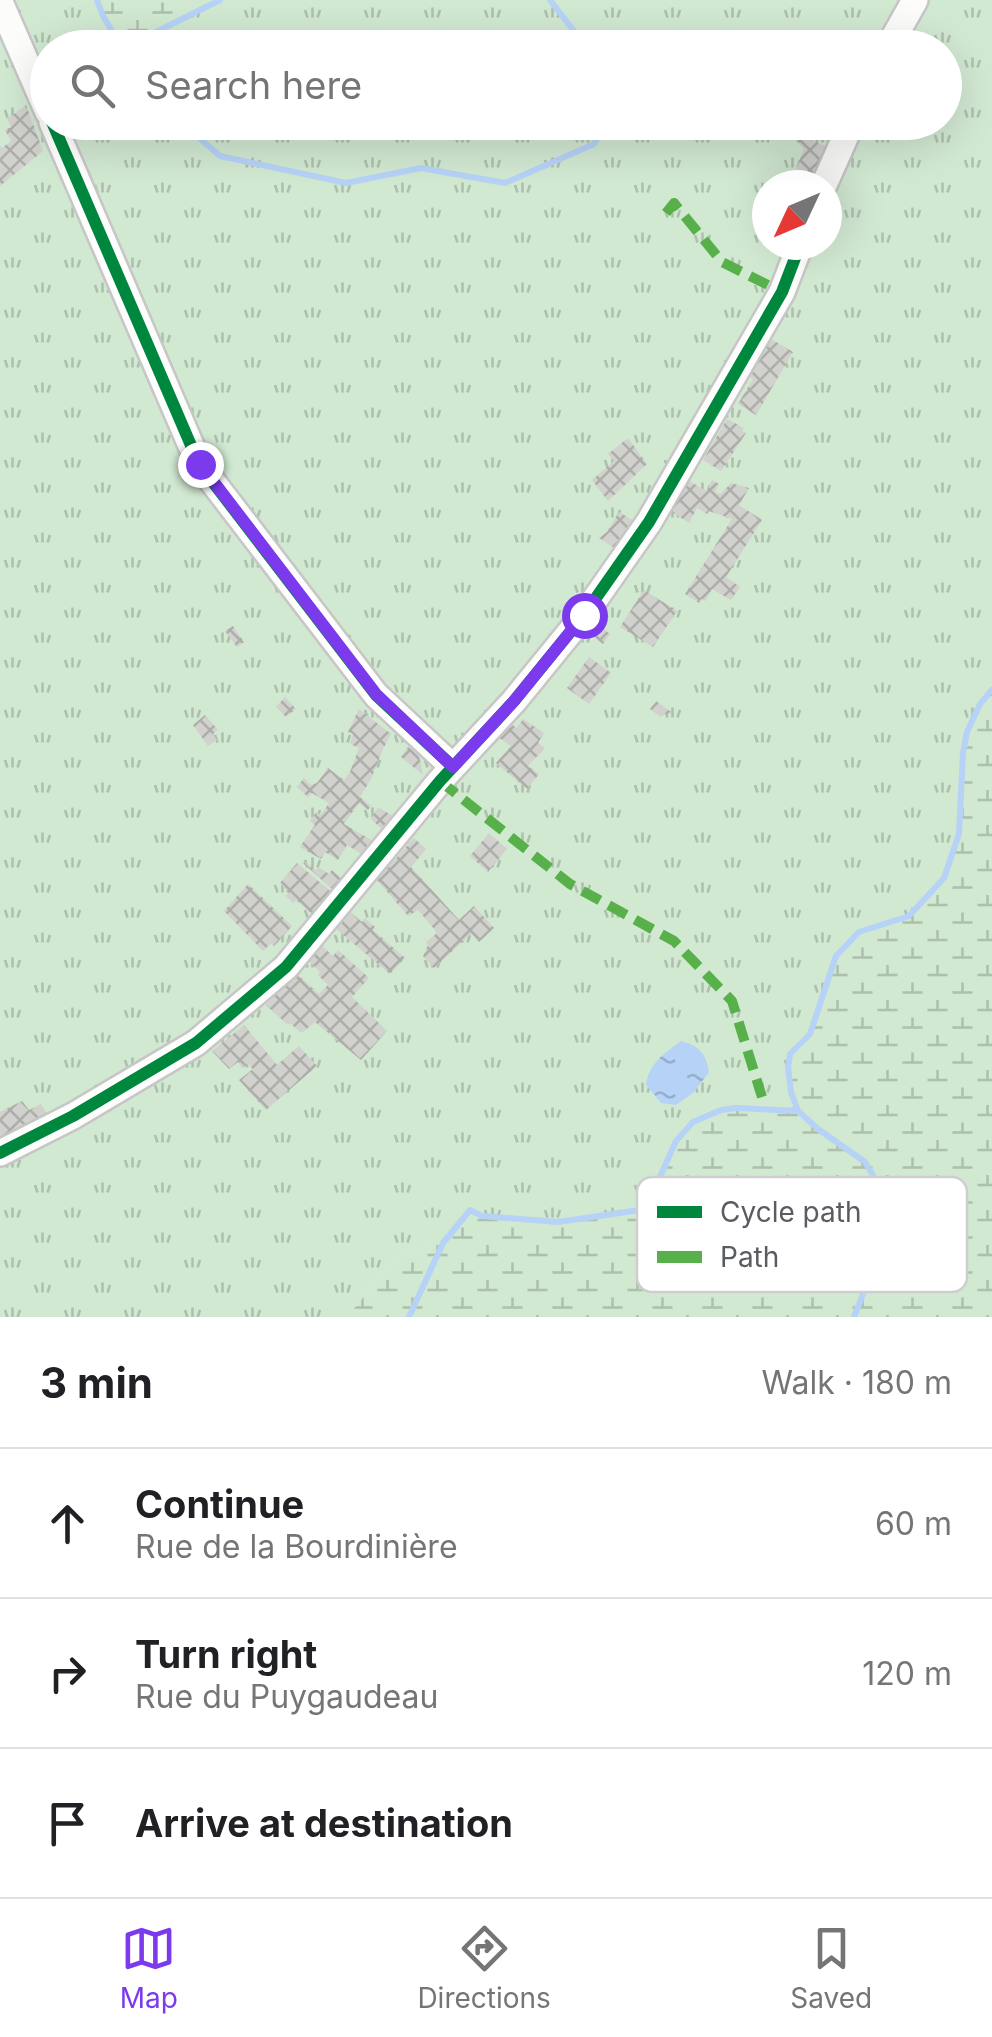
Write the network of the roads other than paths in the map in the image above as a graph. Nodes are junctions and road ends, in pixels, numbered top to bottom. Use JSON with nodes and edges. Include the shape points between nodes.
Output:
{"nodes":[{"id":1,"x":915,"y":0,"type":"edge"},
{"id":2,"x":0,"y":2,"type":"edge"},
{"id":3,"x":898,"y":30,"type":"edge"},
{"id":4,"x":30,"y":71,"type":"edge"},
{"id":5,"x":60,"y":140,"type":"edge"},
{"id":6,"x":844,"y":140,"type":"edge"},
{"id":7,"x":831,"y":170,"type":"edge"},
{"id":8,"x":794,"y":260,"type":"edge"},
{"id":9,"x":453,"y":767,"type":"junction"},
{"id":10,"x":0,"y":1154,"type":"edge"}],
"edges":[{"from":1,"to":3,"type":"street"},
{"from":2,"to":4,"type":"street"},
{"from":5,"to":9,"type":"street","via":[[200,464],[376,694]]},
{"from":6,"to":7,"type":"street"},
{"from":8,"to":9,"type":"street","via":[[649,522],[584,615]]},
{"from":9,"to":10,"type":"street","via":[[286,967],[196,1043]]}]}
